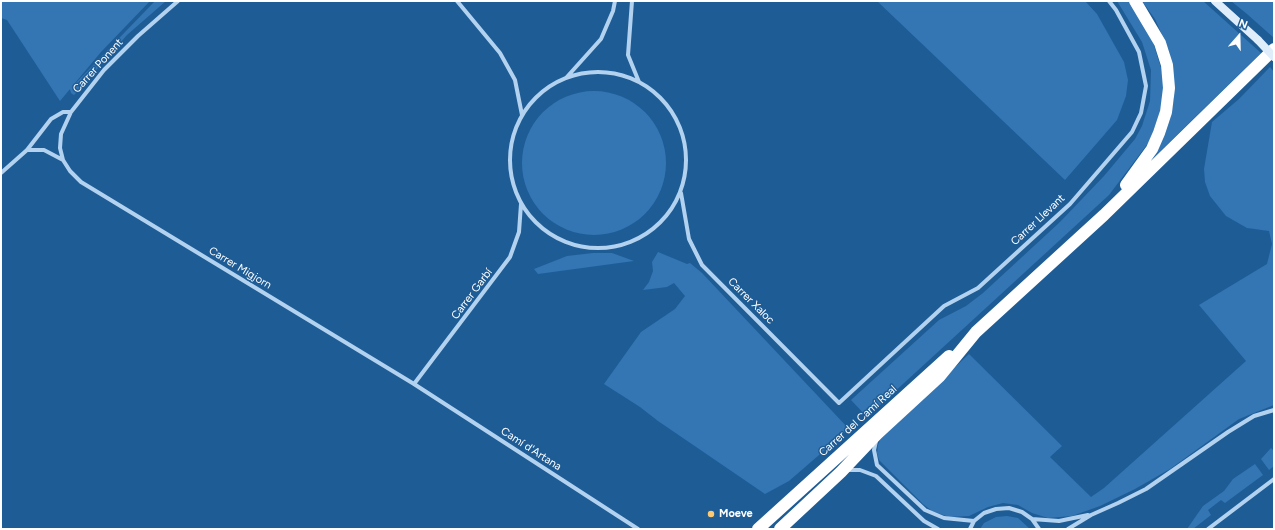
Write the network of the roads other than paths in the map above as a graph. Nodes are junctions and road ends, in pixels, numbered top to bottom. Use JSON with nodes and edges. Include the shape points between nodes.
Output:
{"nodes":[{"id":1,"x":178,"y":1,"type":"edge"},
{"id":2,"x":457,"y":1,"type":"edge"},
{"id":3,"x":615,"y":1,"type":"edge"},
{"id":4,"x":632,"y":1,"type":"edge"},
{"id":5,"x":1109,"y":1,"type":"edge"},
{"id":6,"x":1135,"y":1,"type":"edge"},
{"id":7,"x":1215,"y":1,"type":"edge"},
{"id":8,"x":1274,"y":49,"type":"edge"},
{"id":9,"x":1274,"y":57,"type":"edge"},
{"id":10,"x":566,"y":78,"type":"junction"},
{"id":11,"x":639,"y":82,"type":"junction"},
{"id":12,"x":71,"y":112,"type":"junction"},
{"id":13,"x":522,"y":115,"type":"junction"},
{"id":14,"x":27,"y":150,"type":"junction"},
{"id":15,"x":63,"y":160,"type":"junction"},
{"id":16,"x":1,"y":172,"type":"edge"},
{"id":17,"x":681,"y":193,"type":"junction"},
{"id":18,"x":521,"y":204,"type":"junction"},
{"id":19,"x":1104,"y":215,"type":"junction"},
{"id":20,"x":976,"y":332,"type":"junction"},
{"id":21,"x":414,"y":384,"type":"junction"},
{"id":22,"x":839,"y":403,"type":"joint"},
{"id":23,"x":1274,"y":410,"type":"edge"},
{"id":24,"x":877,"y":434,"type":"junction"},
{"id":25,"x":841,"y":472,"type":"junction"},
{"id":26,"x":1274,"y":479,"type":"edge"},
{"id":27,"x":1090,"y":515,"type":"junction"},
{"id":28,"x":1032,"y":519,"type":"junction"},
{"id":29,"x":974,"y":521,"type":"junction"},
{"id":30,"x":638,"y":529,"type":"edge"},
{"id":31,"x":758,"y":529,"type":"edge"},
{"id":32,"x":780,"y":529,"type":"edge"},
{"id":33,"x":938,"y":529,"type":"edge"},
{"id":34,"x":970,"y":529,"type":"edge"},
{"id":35,"x":1039,"y":529,"type":"edge"},
{"id":36,"x":1068,"y":529,"type":"edge"},
{"id":37,"x":1208,"y":529,"type":"edge"}],
"edges":[{"from":1,"to":12,"type":"street","name":"Carrer Ponent","via":[[104,70]]},
{"from":2,"to":13,"type":"street","via":[[500,53],[515,80]]},
{"from":3,"to":10,"type":"street","via":[[602,39]]},
{"from":4,"to":11,"type":"street","via":[[628,55]]},
{"from":5,"to":22,"type":"street","name":"Carrer Llevant","via":[[1139,52],[1146,86],[1141,113],[1132,132],[1064,209],[978,288],[944,306]]},
{"from":6,"to":19,"type":"highway","via":[[1152,28],[1164,56],[1168,77],[1168,100],[1164,123],[1152,149]]},
{"from":7,"to":9,"type":"main road","bridge":true},
{"from":8,"to":19,"type":"highway"},
{"from":10,"to":11,"type":"street","via":[[590,72],[616,74]]},
{"from":10,"to":13,"type":"street","via":[[541,93]]},
{"from":11,"to":17,"type":"street","via":[[668,106],[682,133],[687,163]]},
{"from":12,"to":14,"type":"street","via":[[63,112],[51,119]]},
{"from":12,"to":15,"type":"street","name":"Carrer Ponent","via":[[61,134],[60,148]]},
{"from":13,"to":18,"type":"street","via":[[513,137],[510,160],[512,183]]},
{"from":14,"to":15,"type":"street","via":[[44,150]]},
{"from":14,"to":16,"type":"street"},
{"from":15,"to":21,"type":"street","name":"Carrer Migjorn","via":[[81,182]]},
{"from":17,"to":18,"type":"street","via":[[666,217],[645,236],[618,247],[590,248],[563,242],[539,226]]},
{"from":17,"to":22,"type":"street","name":"Carrer Xaloc","via":[[689,239],[702,265]]},
{"from":18,"to":21,"type":"street","name":"Carrer Garbí","via":[[519,232],[510,257]]},
{"from":19,"to":20,"type":"highway"},
{"from":20,"to":24,"type":"highway","via":[[940,376]]},
{"from":20,"to":31,"type":"highway","name":"Carrer del Camí Real"},
{"from":21,"to":30,"type":"street","name":"Camí d'Artana"},
{"from":23,"to":27,"type":"street","via":[[1254,416],[1228,432],[1146,489]]},
{"from":24,"to":25,"type":"highway"},
{"from":24,"to":29,"type":"street","via":[[874,450],[877,465],[925,510],[944,518]]},
{"from":25,"to":32,"type":"highway"},
{"from":25,"to":33,"type":"street","via":[[860,470],[876,476],[924,521]]},
{"from":26,"to":37,"type":"street"},
{"from":27,"to":28,"type":"street","via":[[1059,521]]},
{"from":27,"to":36,"type":"street"},
{"from":28,"to":29,"type":"street","via":[[1022,512],[1003,508],[984,513]]},
{"from":28,"to":35,"type":"street"},
{"from":29,"to":34,"type":"street"}]}
